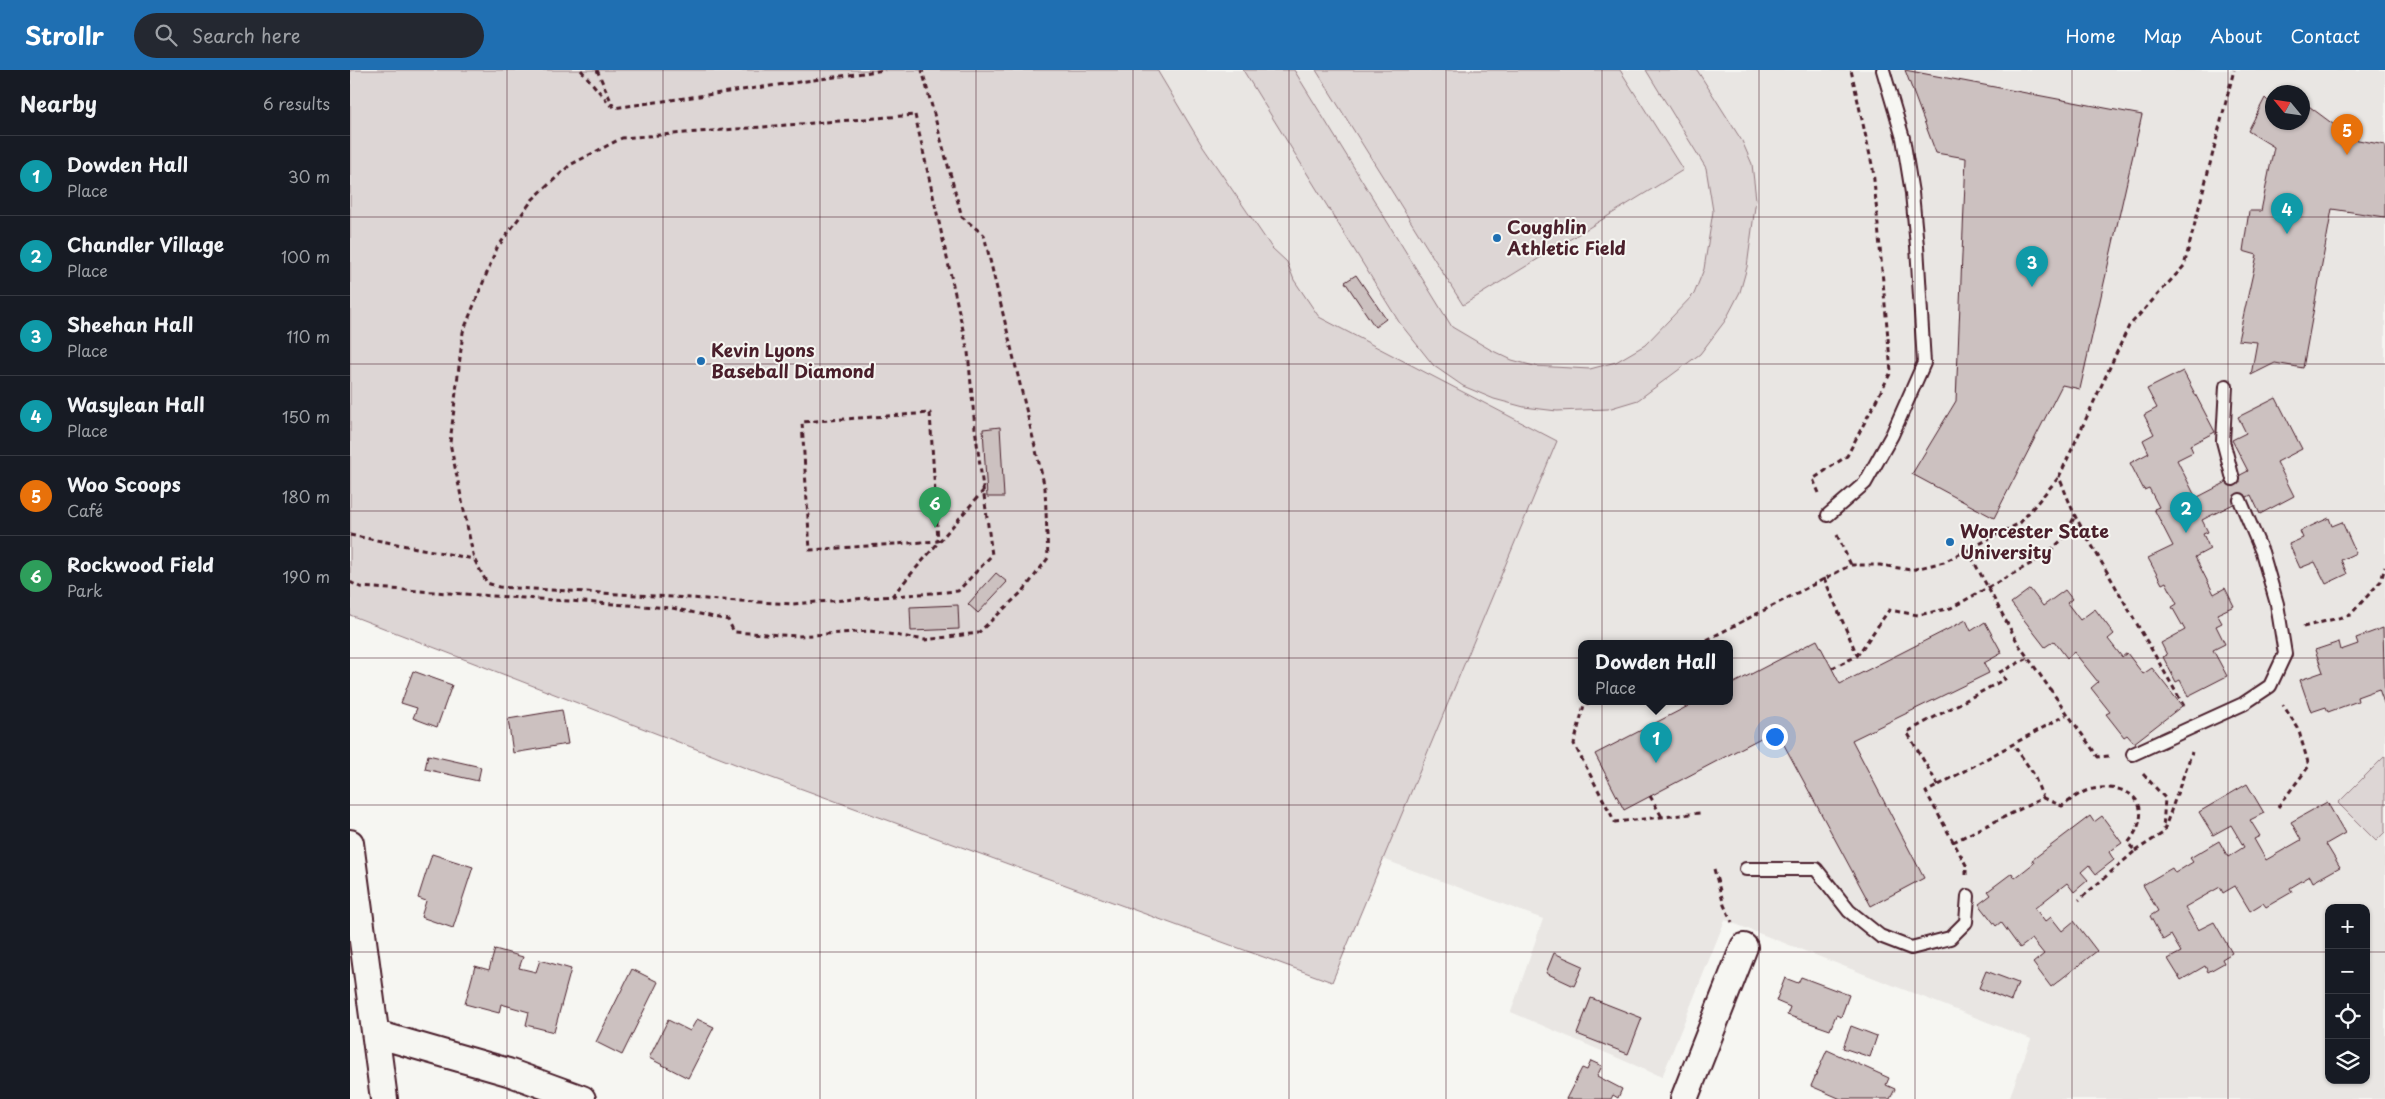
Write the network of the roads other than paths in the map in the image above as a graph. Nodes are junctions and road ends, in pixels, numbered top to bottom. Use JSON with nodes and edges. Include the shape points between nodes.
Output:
{"nodes":[{"id":1,"x":1883,"y":70,"type":"edge"},
{"id":2,"x":2226,"y":386,"type":"dead end"},
{"id":3,"x":2233,"y":479,"type":"dead end"},
{"id":4,"x":2240,"y":500,"type":"dead end"},
{"id":5,"x":1828,"y":515,"type":"road end"},
{"id":6,"x":2130,"y":754,"type":"road end"},
{"id":7,"x":350,"y":843,"type":"edge"},
{"id":8,"x":1746,"y":869,"type":"dead end"},
{"id":9,"x":1968,"y":896,"type":"road end"},
{"id":10,"x":1744,"y":948,"type":"road end"},
{"id":11,"x":376,"y":1034,"type":"junction"},
{"id":12,"x":384,"y":1099,"type":"edge"},
{"id":13,"x":582,"y":1099,"type":"edge"},
{"id":14,"x":1684,"y":1099,"type":"edge"}],
"edges":[{"from":1,"to":5,"type":"lane","via":[[1903,138],[1912,193],[1924,363],[1892,435],[1865,483]]},
{"from":2,"to":3,"type":"lane","via":[[2223,441]]},
{"from":4,"to":6,"type":"lane","via":[[2262,552],[2277,604],[2284,654],[2270,686],[2243,704]]},
{"from":7,"to":11,"type":"street"},
{"from":8,"to":9,"type":"lane","via":[[1816,869],[1849,911],[1880,936],[1911,948],[1950,938],[1966,922]]},
{"from":10,"to":14,"type":"street"},
{"from":11,"to":12,"type":"street"},
{"from":11,"to":13,"type":"street","via":[[508,1072]]}]}
